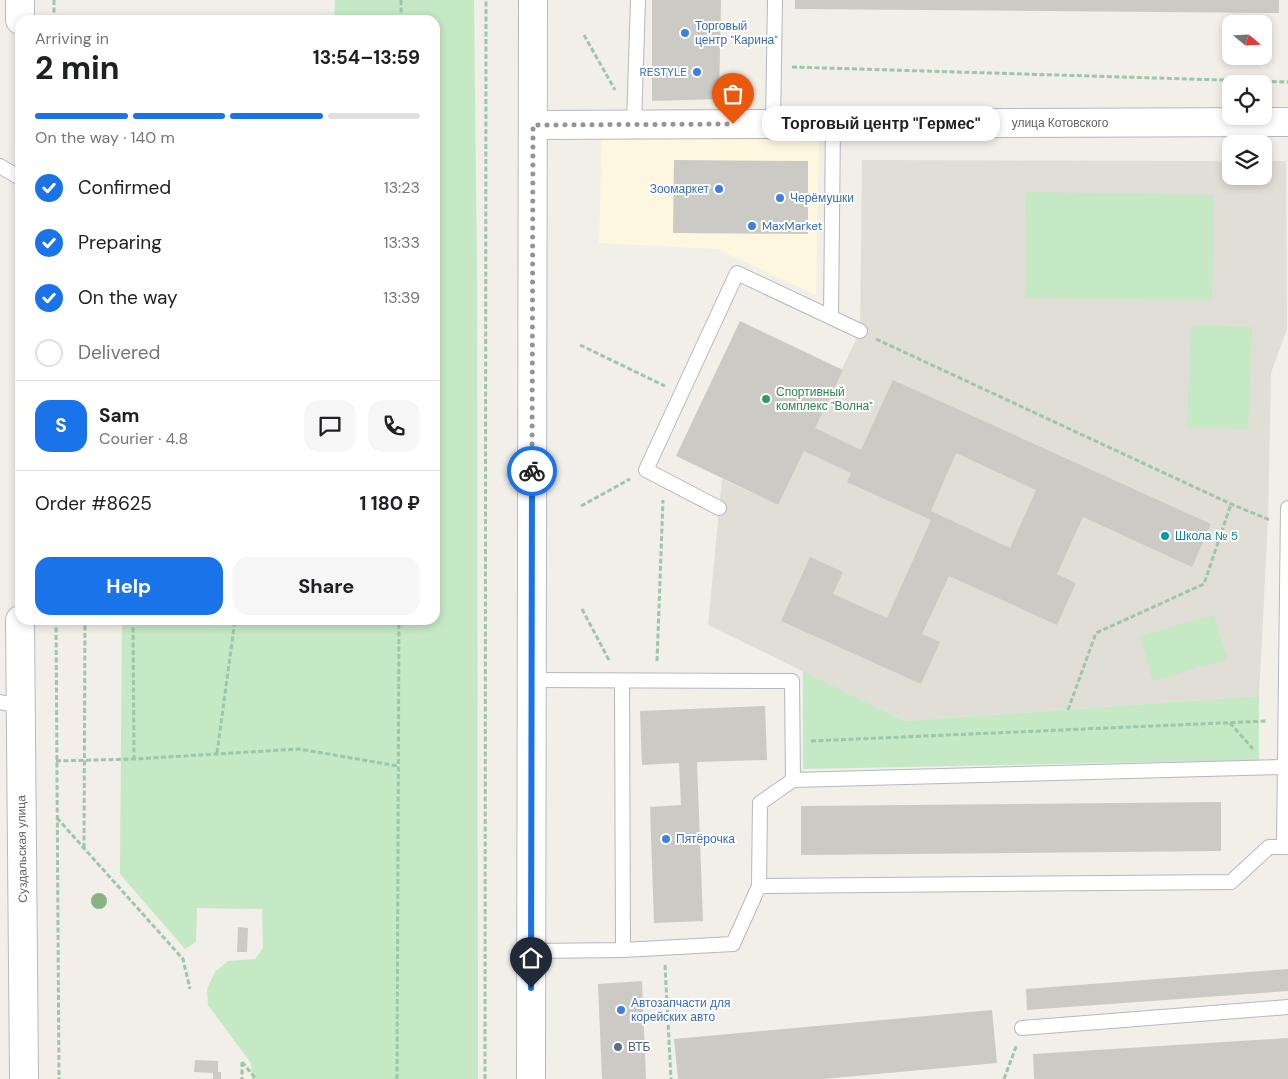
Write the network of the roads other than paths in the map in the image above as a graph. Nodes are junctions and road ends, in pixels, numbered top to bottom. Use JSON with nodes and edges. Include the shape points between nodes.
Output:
{"nodes":[{"id":1,"x":20,"y":0,"type":"edge"},
{"id":2,"x":533,"y":0,"type":"edge"},
{"id":3,"x":638,"y":0,"type":"edge"},
{"id":4,"x":774,"y":0,"type":"edge"},
{"id":5,"x":20,"y":15,"type":"edge"},
{"id":6,"x":1288,"y":122,"type":"edge"},
{"id":7,"x":773,"y":124,"type":"junction"},
{"id":8,"x":833,"y":124,"type":"junction"},
{"id":9,"x":533,"y":125,"type":"junction"},
{"id":10,"x":634,"y":125,"type":"junction"},
{"id":11,"x":0,"y":166,"type":"edge"},
{"id":12,"x":15,"y":175,"type":"edge"},
{"id":13,"x":831,"y":317,"type":"junction"},
{"id":14,"x":860,"y":331,"type":"road end"},
{"id":15,"x":719,"y":508,"type":"dead end"},
{"id":16,"x":1288,"y":508,"type":"edge"},
{"id":17,"x":19,"y":625,"type":"edge"},
{"id":18,"x":531,"y":680,"type":"junction"},
{"id":19,"x":622,"y":682,"type":"junction"},
{"id":20,"x":10,"y":704,"type":"edge"},
{"id":21,"x":1284,"y":767,"type":"junction"},
{"id":22,"x":793,"y":780,"type":"junction"},
{"id":23,"x":1286,"y":847,"type":"edge"},
{"id":24,"x":759,"y":886,"type":"junction"},
{"id":25,"x":623,"y":950,"type":"junction"},
{"id":26,"x":530,"y":951,"type":"junction"},
{"id":27,"x":1288,"y":1007,"type":"edge"},
{"id":28,"x":1022,"y":1028,"type":"road end"},
{"id":29,"x":24,"y":1079,"type":"edge"},
{"id":30,"x":531,"y":1079,"type":"edge"}],
"edges":[{"from":1,"to":5,"type":"street"},
{"from":2,"to":9,"type":"street"},
{"from":3,"to":10,"type":"lane"},
{"from":4,"to":7,"type":"lane"},
{"from":6,"to":8,"type":"street","name":"улица Котовского"},
{"from":7,"to":8,"type":"street","name":"улица Котовского"},
{"from":7,"to":10,"type":"street","name":"улица Котовского"},
{"from":8,"to":13,"type":"lane"},
{"from":9,"to":10,"type":"street","name":"улица Котовского"},
{"from":9,"to":18,"type":"street"},
{"from":11,"to":12,"type":"lane"},
{"from":13,"to":14,"type":"lane"},
{"from":13,"to":15,"type":"lane","via":[[737,273],[646,470]]},
{"from":16,"to":21,"type":"lane"},
{"from":17,"to":20,"type":"street","name":"Суздальская улица"},
{"from":18,"to":19,"type":"lane"},
{"from":18,"to":26,"type":"street"},
{"from":19,"to":22,"type":"lane","via":[[792,681]]},
{"from":19,"to":25,"type":"lane"},
{"from":20,"to":29,"type":"street","name":"Суздальская улица"},
{"from":21,"to":22,"type":"lane"},
{"from":21,"to":23,"type":"lane"},
{"from":22,"to":24,"type":"lane","via":[[760,802]]},
{"from":23,"to":24,"type":"lane","via":[[1268,847],[1231,882]]},
{"from":24,"to":25,"type":"lane","via":[[732,944]]},
{"from":25,"to":26,"type":"lane"},
{"from":26,"to":30,"type":"street"},
{"from":27,"to":28,"type":"lane"}]}
